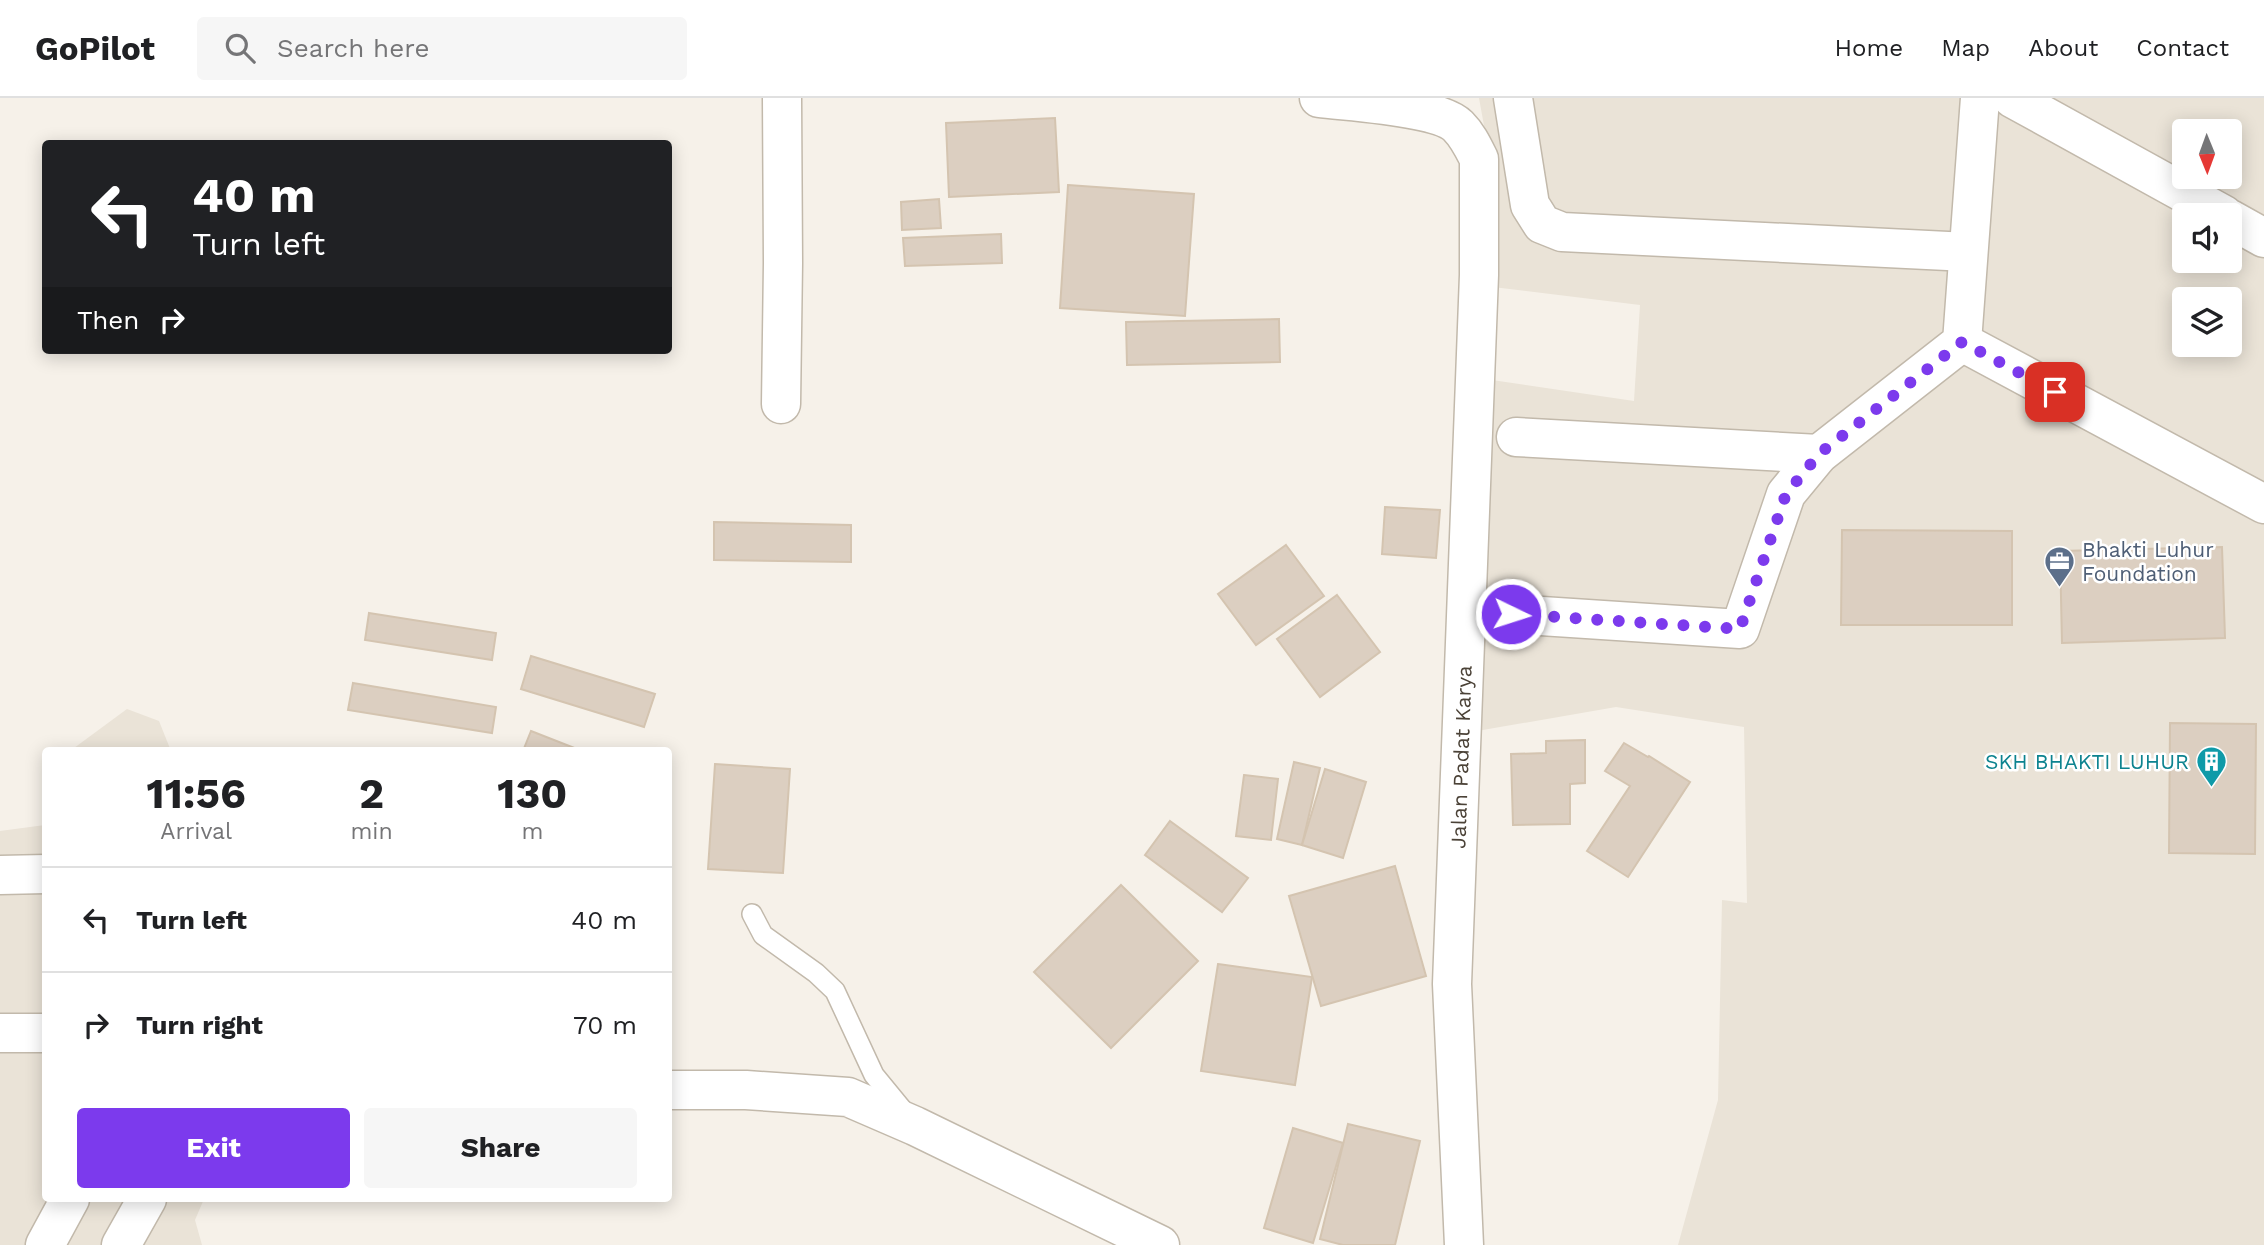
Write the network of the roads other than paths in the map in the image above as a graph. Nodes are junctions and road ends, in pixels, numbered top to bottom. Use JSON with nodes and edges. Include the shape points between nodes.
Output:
{"nodes":[{"id":1,"x":782,"y":98,"type":"edge"},
{"id":2,"x":1319,"y":98,"type":"edge"},
{"id":3,"x":1513,"y":98,"type":"edge"},
{"id":4,"x":1980,"y":98,"type":"edge"},
{"id":5,"x":2012,"y":98,"type":"edge"},
{"id":6,"x":2202,"y":203,"type":"edge"},
{"id":7,"x":2242,"y":226,"type":"edge"},
{"id":8,"x":2264,"y":238,"type":"edge"},
{"id":9,"x":1968,"y":252,"type":"junction"},
{"id":10,"x":1962,"y":342,"type":"junction"},
{"id":11,"x":781,"y":404,"type":"dead end"},
{"id":12,"x":1516,"y":438,"type":"dead end"},
{"id":13,"x":1819,"y":454,"type":"junction"},
{"id":14,"x":2264,"y":504,"type":"edge"},
{"id":15,"x":1511,"y":614,"type":"dead end"},
{"id":16,"x":0,"y":874,"type":"edge"},
{"id":17,"x":42,"y":874,"type":"edge"},
{"id":18,"x":752,"y":914,"type":"dead end"},
{"id":19,"x":42,"y":1032,"type":"edge"},
{"id":20,"x":0,"y":1033,"type":"edge"},
{"id":21,"x":672,"y":1090,"type":"edge"},
{"id":22,"x":915,"y":1126,"type":"junction"},
{"id":23,"x":68,"y":1202,"type":"edge"},
{"id":24,"x":145,"y":1202,"type":"edge"},
{"id":25,"x":46,"y":1245,"type":"edge"},
{"id":26,"x":121,"y":1245,"type":"edge"},
{"id":27,"x":1160,"y":1245,"type":"edge"},
{"id":28,"x":1464,"y":1245,"type":"edge"}],
"edges":[{"from":1,"to":11,"type":"street"},
{"from":2,"to":28,"type":"street","name":"Jalan Padat Karya","via":[[1438,116],[1457,124],[1479,159],[1479,275],[1452,984]]},
{"from":3,"to":9,"type":"street","via":[[1530,205],[1542,224],[1562,233]]},
{"from":4,"to":9,"type":"street"},
{"from":5,"to":6,"type":"street"},
{"from":7,"to":8,"type":"street"},
{"from":9,"to":10,"type":"street"},
{"from":10,"to":13,"type":"street"},
{"from":10,"to":14,"type":"street"},
{"from":12,"to":13,"type":"street"},
{"from":13,"to":15,"type":"street","via":[[1786,494],[1740,629]]},
{"from":16,"to":17,"type":"street"},
{"from":18,"to":22,"type":"lane","via":[[763,935],[835,991],[874,1075]]},
{"from":19,"to":20,"type":"street"},
{"from":21,"to":22,"type":"street","via":[[848,1097]]},
{"from":22,"to":27,"type":"street"},
{"from":23,"to":25,"type":"street"},
{"from":24,"to":26,"type":"street"}]}
